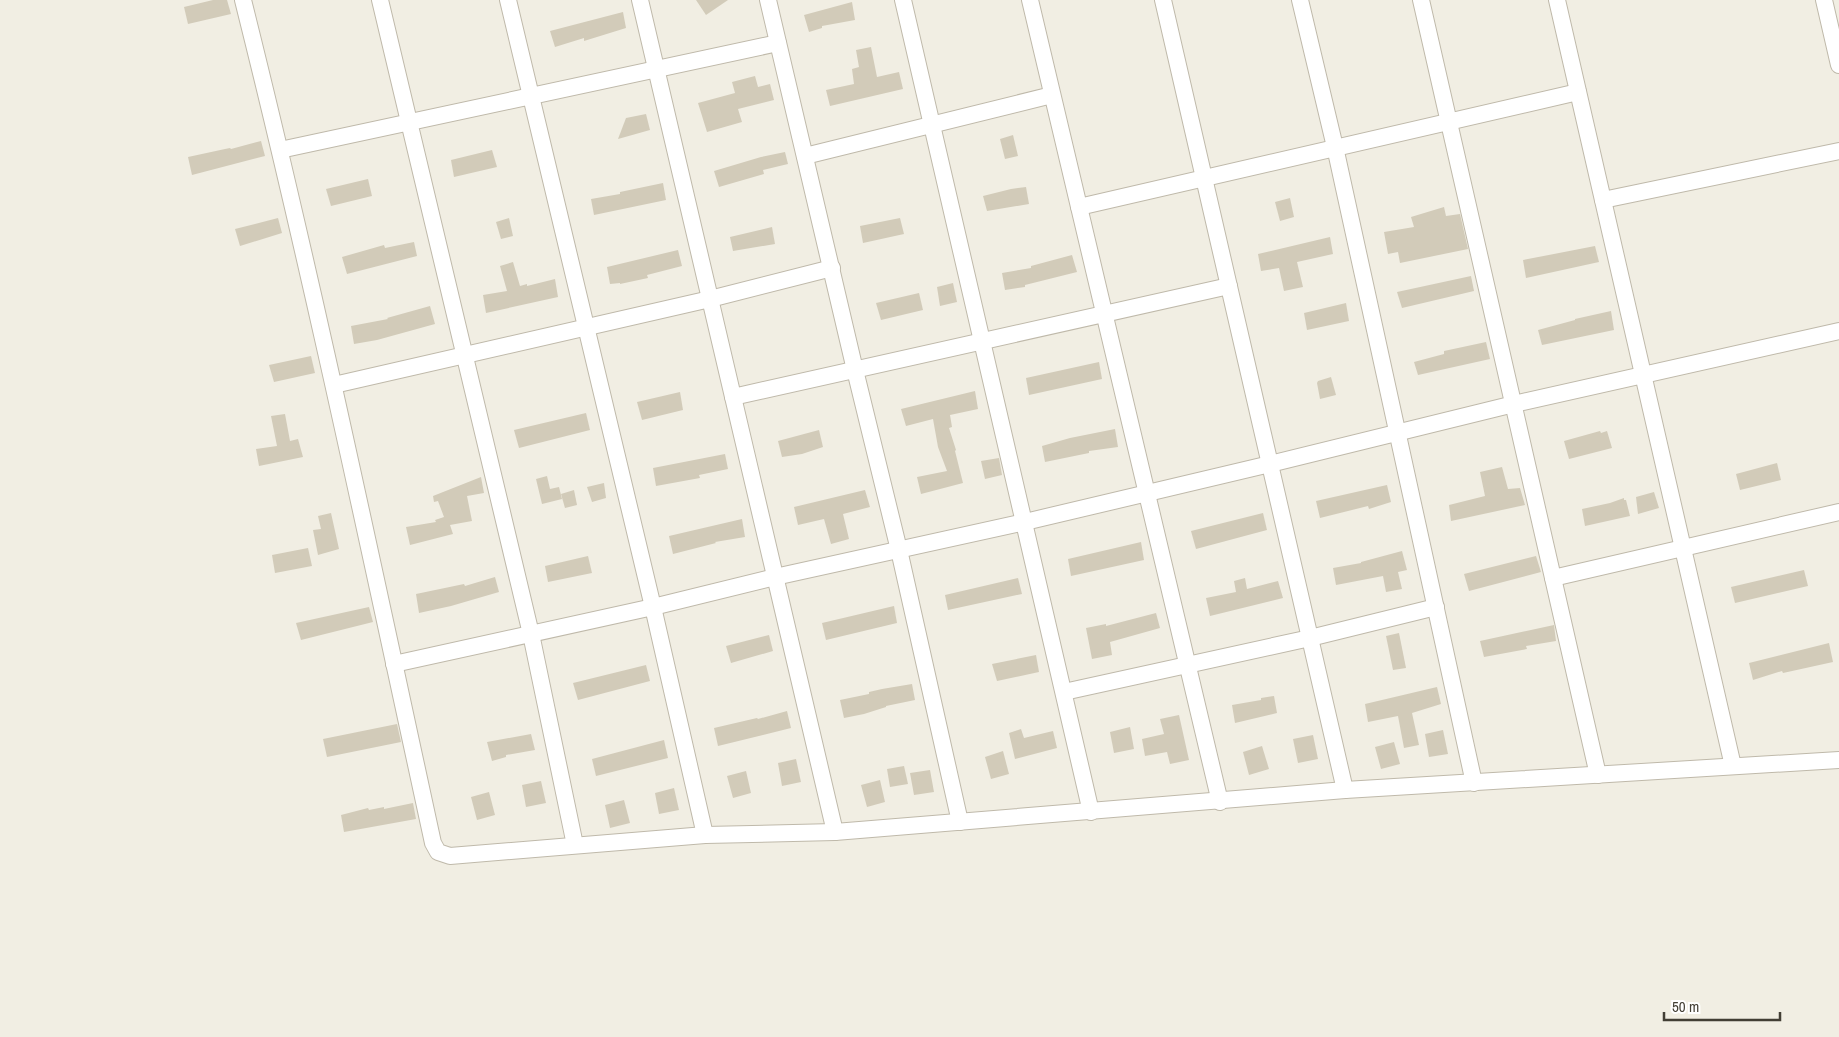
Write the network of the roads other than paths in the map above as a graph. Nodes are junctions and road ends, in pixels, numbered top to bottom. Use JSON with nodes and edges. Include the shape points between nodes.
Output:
{"nodes":[{"id":1,"x":243,"y":0,"type":"edge"},
{"id":2,"x":380,"y":0,"type":"edge"},
{"id":3,"x":508,"y":0,"type":"edge"},
{"id":4,"x":640,"y":0,"type":"edge"},
{"id":5,"x":768,"y":0,"type":"edge"},
{"id":6,"x":903,"y":0,"type":"edge"},
{"id":7,"x":1030,"y":0,"type":"edge"},
{"id":8,"x":1163,"y":0,"type":"edge"},
{"id":9,"x":1300,"y":0,"type":"edge"},
{"id":10,"x":1421,"y":0,"type":"edge"},
{"id":11,"x":1557,"y":0,"type":"edge"},
{"id":12,"x":1824,"y":0,"type":"edge"},
{"id":13,"x":1835,"y":29,"type":"edge"},
{"id":14,"x":778,"y":43,"type":"junction"},
{"id":15,"x":1839,"y":65,"type":"edge"},
{"id":16,"x":656,"y":69,"type":"junction"},
{"id":17,"x":1578,"y":92,"type":"junction"},
{"id":18,"x":1052,"y":94,"type":"junction"},
{"id":19,"x":530,"y":96,"type":"junction"},
{"id":20,"x":1449,"y":121,"type":"junction"},
{"id":21,"x":409,"y":122,"type":"junction"},
{"id":22,"x":932,"y":124,"type":"junction"},
{"id":23,"x":1335,"y":147,"type":"junction"},
{"id":24,"x":280,"y":150,"type":"junction"},
{"id":25,"x":1839,"y":151,"type":"edge"},
{"id":26,"x":805,"y":156,"type":"junction"},
{"id":27,"x":1204,"y":177,"type":"junction"},
{"id":28,"x":1603,"y":200,"type":"junction"},
{"id":29,"x":1079,"y":207,"type":"junction"},
{"id":30,"x":832,"y":268,"type":"junction"},
{"id":31,"x":1229,"y":286,"type":"junction"},
{"id":32,"x":710,"y":299,"type":"junction"},
{"id":33,"x":1104,"y":314,"type":"junction"},
{"id":34,"x":586,"y":328,"type":"junction"},
{"id":35,"x":1839,"y":331,"type":"edge"},
{"id":36,"x":983,"y":341,"type":"junction"},
{"id":37,"x":464,"y":354,"type":"junction"},
{"id":38,"x":855,"y":370,"type":"junction"},
{"id":39,"x":1643,"y":375,"type":"junction"},
{"id":40,"x":334,"y":385,"type":"junction"},
{"id":41,"x":733,"y":397,"type":"junction"},
{"id":42,"x":1514,"y":404,"type":"junction"},
{"id":43,"x":1396,"y":433,"type":"junction"},
{"id":44,"x":1270,"y":464,"type":"junction"},
{"id":45,"x":1148,"y":494,"type":"junction"},
{"id":46,"x":1839,"y":512,"type":"edge"},
{"id":47,"x":1025,"y":522,"type":"junction"},
{"id":48,"x":1683,"y":549,"type":"junction"},
{"id":49,"x":899,"y":550,"type":"junction"},
{"id":50,"x":775,"y":577,"type":"junction"},
{"id":51,"x":1553,"y":578,"type":"junction"},
{"id":52,"x":653,"y":607,"type":"junction"},
{"id":53,"x":1436,"y":607,"type":"junction"},
{"id":54,"x":531,"y":634,"type":"junction"},
{"id":55,"x":1310,"y":638,"type":"junction"},
{"id":56,"x":394,"y":664,"type":"junction"},
{"id":57,"x":1188,"y":665,"type":"junction"},
{"id":58,"x":1064,"y":692,"type":"junction"},
{"id":59,"x":1839,"y":760,"type":"edge"},
{"id":60,"x":1733,"y":766,"type":"junction"},
{"id":61,"x":1598,"y":776,"type":"junction"},
{"id":62,"x":1474,"y":782,"type":"junction"},
{"id":63,"x":1345,"y":790,"type":"junction"},
{"id":64,"x":1220,"y":802,"type":"junction"},
{"id":65,"x":1091,"y":812,"type":"junction"},
{"id":66,"x":960,"y":822,"type":"junction"},
{"id":67,"x":835,"y":832,"type":"junction"},
{"id":68,"x":705,"y":835,"type":"junction"},
{"id":69,"x":575,"y":845,"type":"junction"}],
"edges":[{"from":1,"to":24,"type":"street"},
{"from":2,"to":21,"type":"street"},
{"from":3,"to":19,"type":"street"},
{"from":4,"to":16,"type":"street"},
{"from":5,"to":14,"type":"street"},
{"from":6,"to":22,"type":"street"},
{"from":7,"to":18,"type":"street"},
{"from":8,"to":27,"type":"street"},
{"from":9,"to":23,"type":"street"},
{"from":10,"to":20,"type":"street"},
{"from":11,"to":17,"type":"street"},
{"from":12,"to":13,"type":"street"},
{"from":13,"to":15,"type":"street"},
{"from":14,"to":16,"type":"street"},
{"from":14,"to":26,"type":"street"},
{"from":16,"to":19,"type":"street"},
{"from":16,"to":32,"type":"street"},
{"from":17,"to":20,"type":"street"},
{"from":17,"to":28,"type":"street"},
{"from":18,"to":22,"type":"street"},
{"from":18,"to":29,"type":"street"},
{"from":19,"to":21,"type":"street"},
{"from":19,"to":34,"type":"street"},
{"from":20,"to":23,"type":"street"},
{"from":20,"to":42,"type":"street"},
{"from":21,"to":24,"type":"street"},
{"from":21,"to":37,"type":"street"},
{"from":22,"to":26,"type":"street"},
{"from":22,"to":36,"type":"street"},
{"from":23,"to":27,"type":"street"},
{"from":23,"to":43,"type":"street"},
{"from":24,"to":40,"type":"street"},
{"from":25,"to":28,"type":"street"},
{"from":26,"to":30,"type":"street"},
{"from":27,"to":29,"type":"street"},
{"from":27,"to":31,"type":"street"},
{"from":28,"to":39,"type":"street"},
{"from":29,"to":33,"type":"street"},
{"from":30,"to":32,"type":"street"},
{"from":30,"to":38,"type":"street"},
{"from":31,"to":33,"type":"street"},
{"from":31,"to":44,"type":"street"},
{"from":32,"to":34,"type":"street"},
{"from":32,"to":41,"type":"street"},
{"from":33,"to":36,"type":"street"},
{"from":33,"to":45,"type":"street"},
{"from":34,"to":37,"type":"street"},
{"from":34,"to":52,"type":"street"},
{"from":35,"to":39,"type":"street"},
{"from":36,"to":38,"type":"street"},
{"from":36,"to":47,"type":"street"},
{"from":37,"to":40,"type":"street"},
{"from":37,"to":54,"type":"street"},
{"from":38,"to":41,"type":"street"},
{"from":38,"to":49,"type":"street"},
{"from":39,"to":42,"type":"street"},
{"from":39,"to":48,"type":"street"},
{"from":40,"to":56,"type":"street"},
{"from":41,"to":50,"type":"street"},
{"from":42,"to":43,"type":"street"},
{"from":42,"to":51,"type":"street"},
{"from":43,"to":44,"type":"street"},
{"from":43,"to":53,"type":"street"},
{"from":44,"to":45,"type":"street"},
{"from":44,"to":55,"type":"street"},
{"from":45,"to":47,"type":"street"},
{"from":45,"to":57,"type":"street"},
{"from":46,"to":48,"type":"street"},
{"from":47,"to":49,"type":"street"},
{"from":47,"to":58,"type":"street"},
{"from":48,"to":51,"type":"street"},
{"from":48,"to":60,"type":"street"},
{"from":49,"to":50,"type":"street"},
{"from":49,"to":66,"type":"street"},
{"from":50,"to":52,"type":"street"},
{"from":50,"to":67,"type":"street"},
{"from":51,"to":61,"type":"street"},
{"from":52,"to":54,"type":"street"},
{"from":52,"to":68,"type":"street"},
{"from":53,"to":55,"type":"street"},
{"from":53,"to":62,"type":"street"},
{"from":54,"to":56,"type":"street"},
{"from":54,"to":69,"type":"street"},
{"from":55,"to":57,"type":"street"},
{"from":55,"to":63,"type":"street"},
{"from":56,"to":69,"type":"street","via":[[438,852],[450,856]]},
{"from":57,"to":58,"type":"street"},
{"from":57,"to":64,"type":"street"},
{"from":58,"to":65,"type":"street"},
{"from":59,"to":60,"type":"street"},
{"from":60,"to":61,"type":"street"},
{"from":61,"to":62,"type":"street"},
{"from":62,"to":63,"type":"street"},
{"from":63,"to":64,"type":"street"},
{"from":64,"to":65,"type":"street"},
{"from":65,"to":66,"type":"street"},
{"from":66,"to":67,"type":"street"},
{"from":67,"to":68,"type":"street"},
{"from":68,"to":69,"type":"street"}]}
